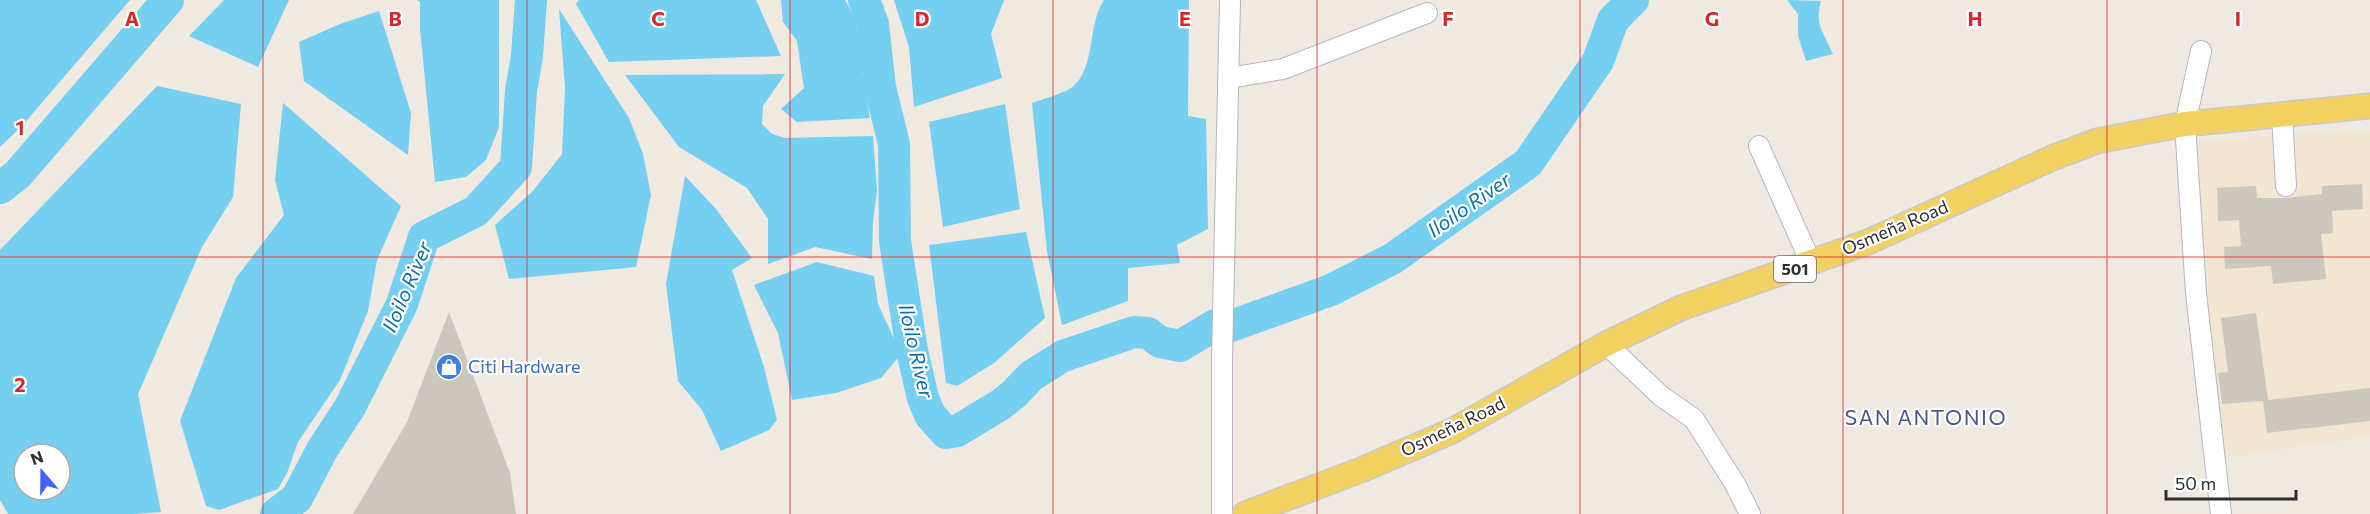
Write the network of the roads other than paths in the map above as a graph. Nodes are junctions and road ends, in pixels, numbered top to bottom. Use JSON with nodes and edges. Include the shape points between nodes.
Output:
{"nodes":[{"id":1,"x":1230,"y":0,"type":"edge"},
{"id":2,"x":1427,"y":13,"type":"dead end"},
{"id":3,"x":2202,"y":51,"type":"dead end"},
{"id":4,"x":1229,"y":78,"type":"junction"},
{"id":5,"x":2370,"y":106,"type":"edge"},
{"id":6,"x":2282,"y":114,"type":"junction"},
{"id":7,"x":2185,"y":124,"type":"junction"},
{"id":8,"x":1759,"y":147,"type":"dead end"},
{"id":9,"x":2286,"y":186,"type":"dead end"},
{"id":10,"x":1811,"y":263,"type":"junction"},
{"id":11,"x":1606,"y":344,"type":"junction"},
{"id":12,"x":1222,"y":514,"type":"edge"},
{"id":13,"x":1245,"y":514,"type":"edge"},
{"id":14,"x":1750,"y":514,"type":"edge"},
{"id":15,"x":2221,"y":514,"type":"edge"}],
"edges":[{"from":1,"to":4,"type":"street"},
{"from":2,"to":4,"type":"street","via":[[1283,69]]},
{"from":3,"to":7,"type":"street"},
{"from":4,"to":12,"type":"street"},
{"from":5,"to":6,"type":"main road","name":"Osmeña Road","number":"501"},
{"from":6,"to":7,"type":"main road","name":"Osmeña Road","number":"501"},
{"from":6,"to":9,"type":"street"},
{"from":7,"to":10,"type":"main road","name":"Osmeña Road","number":"501","via":[[2097,141],[2070,151],[1868,242]]},
{"from":7,"to":15,"type":"street","via":[[2196,293]]},
{"from":8,"to":10,"type":"street"},
{"from":10,"to":11,"type":"main road","name":"Osmeña Road","number":"501","via":[[1681,308]]},
{"from":11,"to":13,"type":"main road","name":"Osmeña Road","number":"501","via":[[1452,431]]},
{"from":11,"to":14,"type":"street","via":[[1660,396],[1694,419]]}]}
